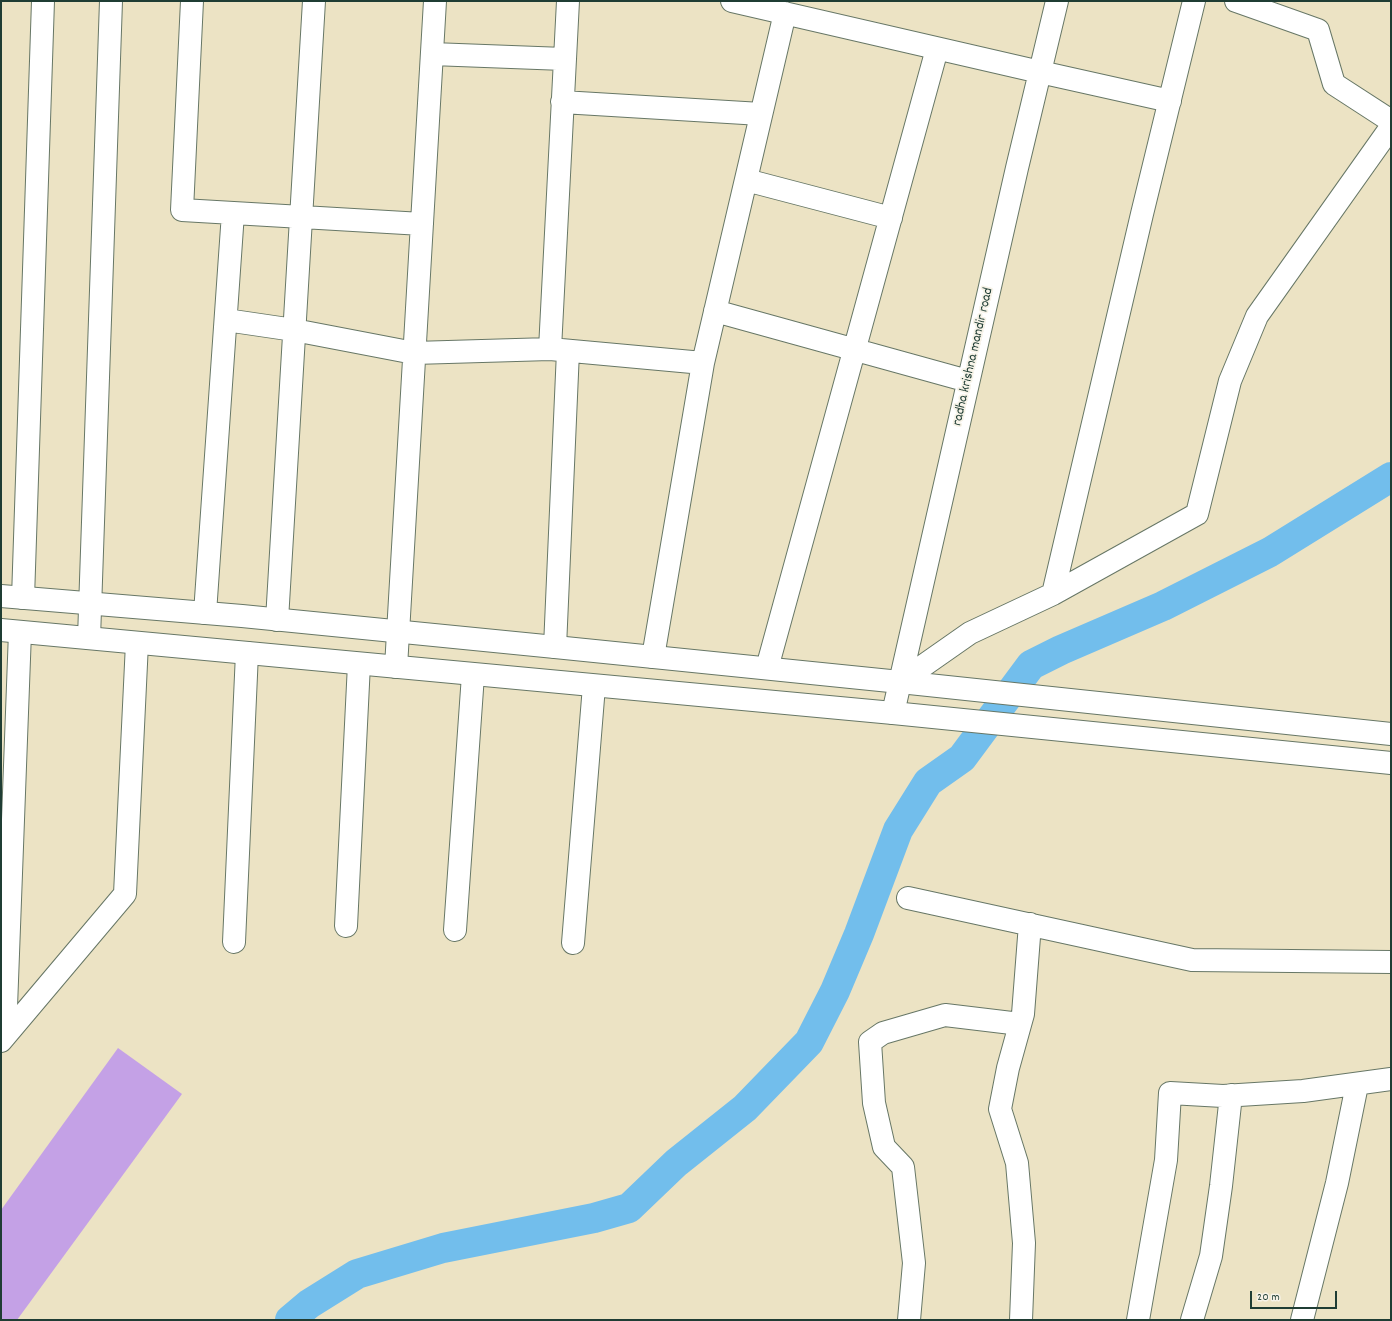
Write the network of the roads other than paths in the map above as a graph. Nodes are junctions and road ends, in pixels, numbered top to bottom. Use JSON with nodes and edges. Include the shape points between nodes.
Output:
{"nodes":[{"id":1,"x":43,"y":1,"type":"edge"},
{"id":2,"x":111,"y":1,"type":"edge"},
{"id":3,"x":192,"y":1,"type":"edge"},
{"id":4,"x":314,"y":1,"type":"edge"},
{"id":5,"x":435,"y":1,"type":"edge"},
{"id":6,"x":568,"y":1,"type":"edge"},
{"id":7,"x":732,"y":1,"type":"edge"},
{"id":8,"x":1057,"y":1,"type":"edge"},
{"id":9,"x":1194,"y":1,"type":"edge"},
{"id":10,"x":1236,"y":1,"type":"edge"},
{"id":11,"x":785,"y":13,"type":"junction"},
{"id":12,"x":937,"y":49,"type":"junction"},
{"id":13,"x":432,"y":54,"type":"junction"},
{"id":14,"x":564,"y":59,"type":"junction"},
{"id":15,"x":1040,"y":72,"type":"junction"},
{"id":16,"x":1170,"y":101,"type":"junction"},
{"id":17,"x":562,"y":102,"type":"junction"},
{"id":18,"x":761,"y":114,"type":"junction"},
{"id":19,"x":1391,"y":121,"type":"edge"},
{"id":20,"x":1391,"y":127,"type":"edge"},
{"id":21,"x":746,"y":180,"type":"junction"},
{"id":22,"x":234,"y":213,"type":"junction"},
{"id":23,"x":301,"y":216,"type":"junction"},
{"id":24,"x":891,"y":218,"type":"junction"},
{"id":25,"x":422,"y":224,"type":"junction"},
{"id":26,"x":715,"y":311,"type":"junction"},
{"id":27,"x":226,"y":320,"type":"junction"},
{"id":28,"x":294,"y":330,"type":"junction"},
{"id":29,"x":559,"y":350,"type":"junction"},
{"id":30,"x":855,"y":350,"type":"junction"},
{"id":31,"x":414,"y":353,"type":"junction"},
{"id":32,"x":703,"y":363,"type":"junction"},
{"id":33,"x":968,"y":381,"type":"junction"},
{"id":34,"x":1053,"y":594,"type":"junction"},
{"id":35,"x":1,"y":596,"type":"edge"},
{"id":36,"x":23,"y":598,"type":"junction"},
{"id":37,"x":91,"y":604,"type":"junction"},
{"id":38,"x":206,"y":614,"type":"junction"},
{"id":39,"x":277,"y":620,"type":"junction"},
{"id":40,"x":10,"y":631,"type":"edge"},
{"id":41,"x":398,"y":632,"type":"junction"},
{"id":42,"x":90,"y":638,"type":"junction"},
{"id":43,"x":137,"y":643,"type":"junction"},
{"id":44,"x":555,"y":647,"type":"junction"},
{"id":45,"x":247,"y":653,"type":"junction"},
{"id":46,"x":653,"y":657,"type":"junction"},
{"id":47,"x":360,"y":664,"type":"junction"},
{"id":48,"x":396,"y":667,"type":"junction"},
{"id":49,"x":767,"y":668,"type":"junction"},
{"id":50,"x":473,"y":675,"type":"junction"},
{"id":51,"x":900,"y":682,"type":"junction"},
{"id":52,"x":594,"y":686,"type":"junction"},
{"id":53,"x":902,"y":714,"type":"junction"},
{"id":54,"x":1391,"y":734,"type":"edge"},
{"id":55,"x":1391,"y":763,"type":"edge"},
{"id":56,"x":908,"y":898,"type":"dead end"},
{"id":57,"x":1030,"y":924,"type":"junction"},
{"id":58,"x":346,"y":926,"type":"dead end"},
{"id":59,"x":456,"y":930,"type":"dead end"},
{"id":60,"x":234,"y":942,"type":"dead end"},
{"id":61,"x":573,"y":943,"type":"dead end"},
{"id":62,"x":1391,"y":962,"type":"edge"},
{"id":63,"x":1020,"y":1024,"type":"junction"},
{"id":64,"x":3,"y":1037,"type":"edge"},
{"id":65,"x":1391,"y":1079,"type":"edge"},
{"id":66,"x":1357,"y":1085,"type":"junction"},
{"id":67,"x":1231,"y":1095,"type":"junction"},
{"id":68,"x":909,"y":1320,"type":"edge"},
{"id":69,"x":1021,"y":1320,"type":"edge"},
{"id":70,"x":1138,"y":1320,"type":"edge"},
{"id":71,"x":1192,"y":1320,"type":"edge"},
{"id":72,"x":1302,"y":1320,"type":"edge"}],
"edges":[{"from":1,"to":36,"type":"street"},
{"from":2,"to":37,"type":"street"},
{"from":3,"to":22,"type":"street","via":[[182,210]]},
{"from":4,"to":23,"type":"street"},
{"from":5,"to":13,"type":"street"},
{"from":6,"to":14,"type":"street"},
{"from":7,"to":11,"type":"street"},
{"from":8,"to":15,"type":"street","name":"radha krishna mandir road"},
{"from":9,"to":16,"type":"street"},
{"from":10,"to":19,"type":"street","via":[[1318,30],[1334,84]]},
{"from":11,"to":12,"type":"street"},
{"from":11,"to":18,"type":"street"},
{"from":12,"to":15,"type":"street"},
{"from":12,"to":24,"type":"street"},
{"from":13,"to":14,"type":"street"},
{"from":13,"to":25,"type":"street"},
{"from":14,"to":17,"type":"street"},
{"from":15,"to":16,"type":"street"},
{"from":15,"to":33,"type":"street","name":"radha krishna mandir road"},
{"from":16,"to":34,"type":"street"},
{"from":17,"to":18,"type":"street"},
{"from":17,"to":29,"type":"street"},
{"from":18,"to":21,"type":"street"},
{"from":20,"to":34,"type":"street","via":[[1257,316],[1230,381],[1197,514]]},
{"from":21,"to":24,"type":"street"},
{"from":21,"to":26,"type":"street"},
{"from":22,"to":23,"type":"street"},
{"from":22,"to":27,"type":"street"},
{"from":23,"to":25,"type":"street"},
{"from":23,"to":28,"type":"street"},
{"from":24,"to":30,"type":"street"},
{"from":25,"to":31,"type":"street"},
{"from":26,"to":30,"type":"street"},
{"from":26,"to":32,"type":"street"},
{"from":27,"to":28,"type":"street"},
{"from":27,"to":38,"type":"street"},
{"from":28,"to":31,"type":"street"},
{"from":28,"to":39,"type":"street"},
{"from":29,"to":31,"type":"street"},
{"from":29,"to":32,"type":"street"},
{"from":29,"to":44,"type":"street"},
{"from":30,"to":33,"type":"street"},
{"from":30,"to":49,"type":"street"},
{"from":31,"to":41,"type":"street"},
{"from":32,"to":46,"type":"street"},
{"from":33,"to":51,"type":"street","name":"radha krishna mandir road"},
{"from":34,"to":51,"type":"street","via":[[970,633]]},
{"from":35,"to":36,"type":"street"},
{"from":36,"to":37,"type":"street"},
{"from":37,"to":38,"type":"street"},
{"from":37,"to":42,"type":"street"},
{"from":38,"to":39,"type":"street"},
{"from":39,"to":41,"type":"street"},
{"from":40,"to":42,"type":"street"},
{"from":40,"to":64,"type":"street"},
{"from":41,"to":44,"type":"street"},
{"from":41,"to":48,"type":"street"},
{"from":42,"to":43,"type":"street"},
{"from":43,"to":45,"type":"street"},
{"from":43,"to":64,"type":"street","via":[[125,894]]},
{"from":44,"to":46,"type":"street"},
{"from":45,"to":47,"type":"street"},
{"from":45,"to":60,"type":"street"},
{"from":46,"to":49,"type":"street"},
{"from":47,"to":48,"type":"street"},
{"from":47,"to":58,"type":"street"},
{"from":48,"to":50,"type":"street"},
{"from":49,"to":51,"type":"street"},
{"from":50,"to":52,"type":"street"},
{"from":50,"to":59,"type":"street"},
{"from":51,"to":53,"type":"street","name":"radha krishna mandir road"},
{"from":51,"to":54,"type":"street"},
{"from":52,"to":53,"type":"street"},
{"from":52,"to":61,"type":"street"},
{"from":53,"to":55,"type":"street"},
{"from":56,"to":57,"type":"street"},
{"from":57,"to":62,"type":"street","via":[[1192,960]]},
{"from":57,"to":63,"type":"street"},
{"from":63,"to":68,"type":"street","via":[[945,1015],[883,1033],[870,1042],[874,1103],[884,1147],[903,1167],[914,1263]]},
{"from":63,"to":69,"type":"street","via":[[1000,1109],[1017,1163],[1024,1243]]},
{"from":65,"to":66,"type":"street"},
{"from":66,"to":67,"type":"street"},
{"from":66,"to":72,"type":"street","via":[[1337,1184]]},
{"from":67,"to":70,"type":"street","via":[[1170,1093],[1166,1160]]},
{"from":67,"to":71,"type":"street","via":[[1222,1186],[1211,1256]]}]}
